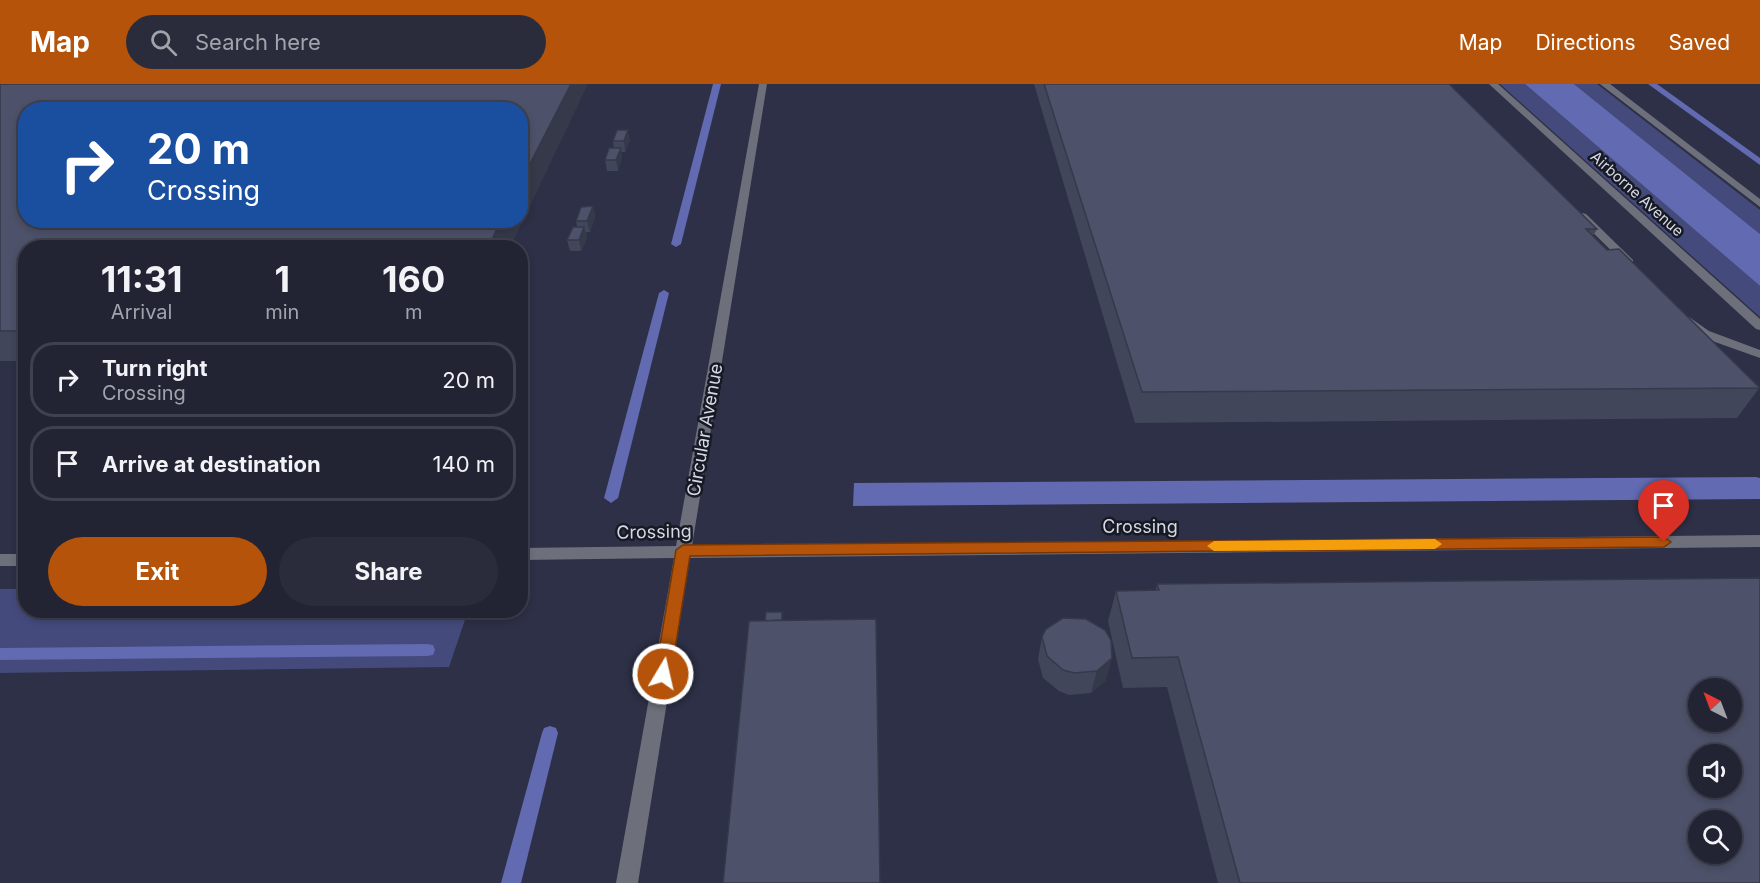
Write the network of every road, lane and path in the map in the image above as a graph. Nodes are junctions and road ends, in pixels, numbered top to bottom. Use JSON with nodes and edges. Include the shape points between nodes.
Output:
{"nodes":[{"id":1,"x":763,"y":84,"type":"edge"},
{"id":2,"x":1493,"y":84,"type":"edge"},
{"id":3,"x":1604,"y":84,"type":"edge"},
{"id":4,"x":1760,"y":204,"type":"edge"},
{"id":5,"x":1574,"y":208,"type":"edge"},
{"id":6,"x":1642,"y":274,"type":"edge"},
{"id":7,"x":1684,"y":316,"type":"edge"},
{"id":8,"x":1760,"y":326,"type":"edge"},
{"id":9,"x":1760,"y":354,"type":"edge"},
{"id":10,"x":1760,"y":541,"type":"edge"},
{"id":11,"x":683,"y":550,"type":"junction"},
{"id":12,"x":528,"y":554,"type":"edge"},
{"id":13,"x":0,"y":560,"type":"edge"},
{"id":14,"x":18,"y":560,"type":"edge"},
{"id":15,"x":627,"y":883,"type":"edge"}],
"edges":[{"from":1,"to":11,"type":"street","name":"Circular Avenue"},
{"from":2,"to":8,"type":"street","name":"Airborne Avenue"},
{"from":3,"to":4,"type":"street"},
{"from":5,"to":6,"type":"street"},
{"from":7,"to":9,"type":"street","via":[[1705,334]]},
{"from":10,"to":11,"type":"street","name":"Crossing"},
{"from":11,"to":12,"type":"street","name":"Crossing"},
{"from":11,"to":15,"type":"street","name":"Circular Avenue"},
{"from":13,"to":14,"type":"street"}]}
